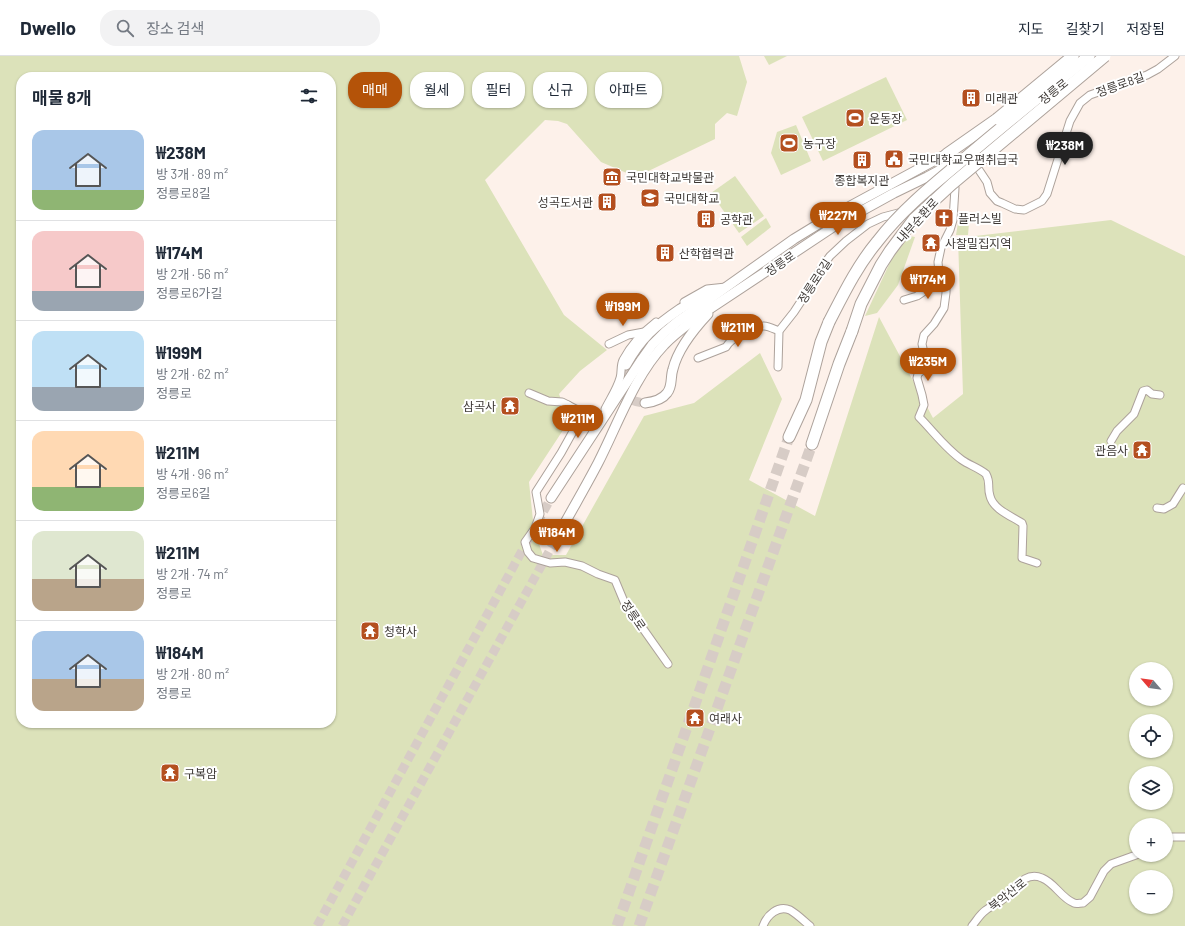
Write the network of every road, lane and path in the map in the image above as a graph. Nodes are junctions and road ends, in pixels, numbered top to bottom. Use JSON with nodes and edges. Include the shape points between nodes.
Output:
{"nodes":[{"id":1,"x":1069,"y":56,"type":"edge"},
{"id":2,"x":1073,"y":56,"type":"edge"},
{"id":3,"x":1088,"y":56,"type":"edge"},
{"id":4,"x":1096,"y":56,"type":"edge"},
{"id":5,"x":1104,"y":56,"type":"edge"},
{"id":6,"x":1175,"y":56,"type":"edge"},
{"id":7,"x":1047,"y":73,"type":"junction"},
{"id":8,"x":1021,"y":103,"type":"junction"},
{"id":9,"x":1035,"y":106,"type":"junction"},
{"id":10,"x":947,"y":154,"type":"junction"},
{"id":11,"x":969,"y":155,"type":"junction"},
{"id":12,"x":952,"y":174,"type":"junction"},
{"id":13,"x":780,"y":249,"type":"junction"},
{"id":14,"x":942,"y":279,"type":"junction"},
{"id":15,"x":744,"y":286,"type":"junction"},
{"id":16,"x":726,"y":287,"type":"junction"},
{"id":17,"x":717,"y":293,"type":"junction"},
{"id":18,"x":904,"y":300,"type":"dead end"},
{"id":19,"x":714,"y":306,"type":"junction"},
{"id":20,"x":779,"y":331,"type":"junction"},
{"id":21,"x":644,"y":332,"type":"junction"},
{"id":22,"x":609,"y":344,"type":"dead end"},
{"id":23,"x":698,"y":358,"type":"dead end"},
{"id":24,"x":626,"y":365,"type":"tunnel mouth"},
{"id":25,"x":778,"y":367,"type":"dead end"},
{"id":26,"x":529,"y":392,"type":"dead end"},
{"id":27,"x":1160,"y":395,"type":"dead end"},
{"id":28,"x":645,"y":403,"type":"tunnel mouth"},
{"id":29,"x":568,"y":405,"type":"junction"},
{"id":30,"x":599,"y":421,"type":"junction"},
{"id":31,"x":789,"y":437,"type":"tunnel mouth"},
{"id":32,"x":1111,"y":441,"type":"dead end"},
{"id":33,"x":812,"y":444,"type":"tunnel mouth"},
{"id":34,"x":573,"y":466,"type":"junction"},
{"id":35,"x":1183,"y":488,"type":"dead end"},
{"id":36,"x":551,"y":498,"type":"tunnel mouth"},
{"id":37,"x":1158,"y":508,"type":"dead end"},
{"id":38,"x":561,"y":530,"type":"tunnel mouth"},
{"id":39,"x":1036,"y":563,"type":"dead end"},
{"id":40,"x":668,"y":664,"type":"dead end"},
{"id":41,"x":1173,"y":837,"type":"edge"},
{"id":42,"x":1185,"y":837,"type":"edge"},
{"id":43,"x":1129,"y":858,"type":"edge"},
{"id":44,"x":764,"y":926,"type":"edge"},
{"id":45,"x":810,"y":926,"type":"edge"},
{"id":46,"x":972,"y":926,"type":"edge"}],
"edges":[{"from":1,"to":7,"type":"main road","name":"정릉로"},
{"from":1,"to":8,"type":"main road","name":"정릉로"},
{"from":2,"to":10,"type":"highway","bridge":true,"via":[[997,119]]},
{"from":3,"to":9,"type":"street"},
{"from":3,"to":31,"type":"highway","name":"내부순환로","bridge":true,"via":[[909,207],[877,241],[847,287],[829,322],[821,342],[806,400]]},
{"from":4,"to":9,"type":"main road","name":"정릉로"},
{"from":5,"to":9,"type":"highway","bridge":true},
{"from":5,"to":33,"type":"highway","name":"내부순환로","bridge":true,"via":[[952,184],[914,220],[890,251],[861,304]]},
{"from":6,"to":11,"type":"street","name":"정릉로8길","via":[[1147,75],[1090,96],[1080,104],[1070,121],[1047,194],[1042,201],[1027,209],[1018,210],[997,201]]},
{"from":7,"to":8,"type":"main road","name":"정릉로"},
{"from":7,"to":10,"type":"main road","name":"정릉로"},
{"from":8,"to":10,"type":"main road","name":"정릉로","via":[[985,132]]},
{"from":9,"to":11,"type":"main road","name":"정릉로"},
{"from":10,"to":13,"type":"main road","name":"정릉로","via":[[830,217]]},
{"from":11,"to":12,"type":"street","name":"정릉로6길"},
{"from":11,"to":15,"type":"main road","name":"정릉로","via":[[836,225]]},
{"from":12,"to":14,"type":"street","via":[[955,188],[953,220],[938,262]]},
{"from":12,"to":20,"type":"street","name":"정릉로6길","via":[[913,209],[868,224],[846,241],[830,256],[798,307]]},
{"from":13,"to":15,"type":"main road","via":[[784,251],[781,255],[751,274]]},
{"from":13,"to":16,"type":"main road","name":"정릉로"},
{"from":14,"to":18,"type":"street","via":[[917,296]]},
{"from":14,"to":39,"type":"street","via":[[946,286],[944,308],[924,335],[922,344],[927,366],[917,378],[924,405],[919,417],[962,460],[986,474],[990,483],[988,489],[992,504],[1024,526],[1022,558]]},
{"from":15,"to":19,"type":"main road","name":"정릉로"},
{"from":16,"to":17,"type":"main road","name":"정릉로"},
{"from":16,"to":21,"type":"street","name":"정릉로","via":[[707,289],[697,294],[669,311]]},
{"from":17,"to":24,"type":"main road","via":[[699,297],[660,323],[639,345]]},
{"from":17,"to":34,"type":"main road","name":"정릉로","via":[[665,332],[652,345]]},
{"from":19,"to":28,"type":"main road","via":[[685,343],[673,368],[671,385],[667,393],[660,399]]},
{"from":19,"to":38,"type":"main road","name":"정릉로","via":[[679,331],[650,363]]},
{"from":20,"to":23,"type":"street","via":[[764,326],[752,329],[728,343],[726,347]]},
{"from":20,"to":25,"type":"street"},
{"from":21,"to":22,"type":"street","name":"정릉로","via":[[634,333]]},
{"from":21,"to":30,"type":"street","name":"정릉로","via":[[623,359],[618,384]]},
{"from":26,"to":29,"type":"street","via":[[548,401]]},
{"from":27,"to":32,"type":"street","via":[[1143,391],[1134,414]]},
{"from":29,"to":30,"type":"street"},
{"from":29,"to":40,"type":"street","name":"정릉로","via":[[576,426],[536,492],[540,514],[535,528],[525,542],[528,552],[539,560],[582,566],[615,580],[625,604]]},
{"from":30,"to":34,"type":"street","name":"정릉로"},
{"from":34,"to":36,"type":"main road","name":"정릉로"},
{"from":35,"to":37,"type":"street","via":[[1173,504],[1164,509]]},
{"from":41,"to":42,"type":"street"},
{"from":43,"to":46,"type":"street","name":"북악산로","via":[[1111,864],[1104,871],[1090,897],[1083,903],[1074,903],[1042,878],[1028,877],[1018,883],[1003,900],[979,916]]},
{"from":44,"to":45,"type":"street","via":[[765,919],[782,909],[789,910]]}]}
